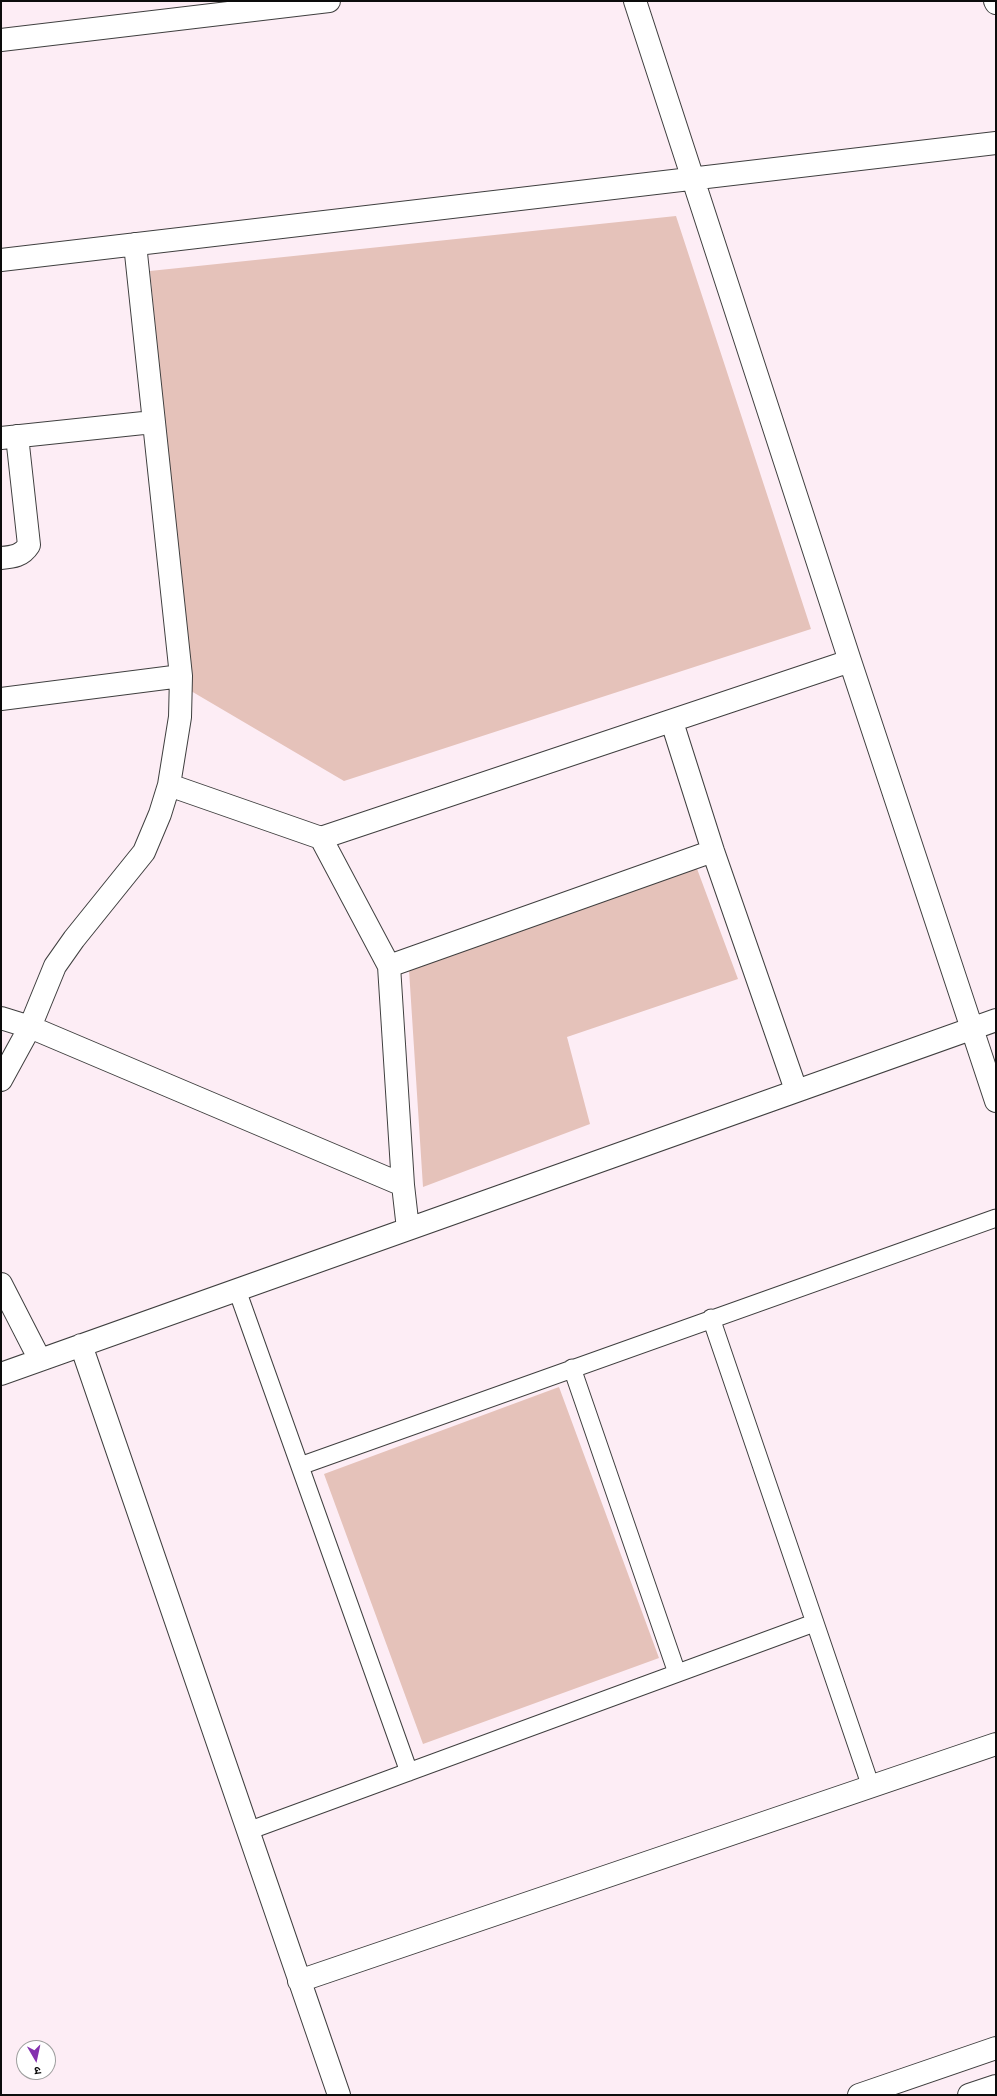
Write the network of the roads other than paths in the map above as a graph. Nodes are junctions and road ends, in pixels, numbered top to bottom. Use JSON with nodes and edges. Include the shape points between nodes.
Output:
{"nodes":[{"id":1,"x":329,"y":1,"type":"edge"},
{"id":2,"x":635,"y":1,"type":"edge"},
{"id":3,"x":1,"y":40,"type":"edge"},
{"id":4,"x":996,"y":143,"type":"edge"},
{"id":5,"x":693,"y":178,"type":"junction"},
{"id":6,"x":135,"y":244,"type":"junction"},
{"id":7,"x":1,"y":260,"type":"edge"},
{"id":8,"x":153,"y":422,"type":"junction"},
{"id":9,"x":9,"y":437,"type":"edge"},
{"id":10,"x":1,"y":558,"type":"edge"},
{"id":11,"x":850,"y":661,"type":"junction"},
{"id":12,"x":181,"y":676,"type":"junction"},
{"id":13,"x":1,"y":699,"type":"edge"},
{"id":14,"x":672,"y":722,"type":"junction"},
{"id":15,"x":169,"y":785,"type":"junction"},
{"id":16,"x":321,"y":838,"type":"junction"},
{"id":17,"x":713,"y":851,"type":"junction"},
{"id":18,"x":389,"y":966,"type":"junction"},
{"id":19,"x":1,"y":1018,"type":"edge"},
{"id":20,"x":996,"y":1020,"type":"edge"},
{"id":21,"x":30,"y":1027,"type":"junction"},
{"id":22,"x":972,"y":1028,"type":"junction"},
{"id":23,"x":1,"y":1080,"type":"edge"},
{"id":24,"x":796,"y":1090,"type":"junction"},
{"id":25,"x":996,"y":1101,"type":"edge"},
{"id":26,"x":403,"y":1185,"type":"junction"},
{"id":27,"x":996,"y":1218,"type":"edge"},
{"id":28,"x":408,"y":1229,"type":"junction"},
{"id":29,"x":1,"y":1284,"type":"edge"},
{"id":30,"x":237,"y":1290,"type":"junction"},
{"id":31,"x":711,"y":1318,"type":"junction"},
{"id":32,"x":81,"y":1346,"type":"junction"},
{"id":33,"x":40,"y":1360,"type":"junction"},
{"id":34,"x":572,"y":1368,"type":"junction"},
{"id":35,"x":1,"y":1374,"type":"edge"},
{"id":36,"x":300,"y":1466,"type":"junction"},
{"id":37,"x":814,"y":1623,"type":"junction"},
{"id":38,"x":677,"y":1673,"type":"junction"},
{"id":39,"x":996,"y":1744,"type":"edge"},
{"id":40,"x":409,"y":1772,"type":"junction"},
{"id":41,"x":871,"y":1786,"type":"junction"},
{"id":42,"x":248,"y":1831,"type":"junction"},
{"id":43,"x":300,"y":1981,"type":"junction"},
{"id":44,"x":996,"y":2048,"type":"edge"},
{"id":45,"x":996,"y":2086,"type":"edge"},
{"id":46,"x":339,"y":2095,"type":"edge"},
{"id":47,"x":862,"y":2095,"type":"edge"},
{"id":48,"x":969,"y":2095,"type":"edge"}],
"edges":[{"from":1,"to":3,"type":"street"},
{"from":2,"to":5,"type":"street"},
{"from":4,"to":5,"type":"street"},
{"from":5,"to":6,"type":"street"},
{"from":5,"to":11,"type":"street"},
{"from":6,"to":7,"type":"street"},
{"from":6,"to":8,"type":"street"},
{"from":8,"to":9,"type":"street"},
{"from":8,"to":12,"type":"street"},
{"from":9,"to":10,"type":"street","via":[[29,545],[25,552],[17,556]]},
{"from":11,"to":14,"type":"street"},
{"from":11,"to":22,"type":"street"},
{"from":12,"to":13,"type":"street"},
{"from":12,"to":15,"type":"street","via":[[180,717]]},
{"from":14,"to":16,"type":"street"},
{"from":14,"to":17,"type":"street"},
{"from":15,"to":16,"type":"street"},
{"from":15,"to":21,"type":"street","via":[[144,852],[54,966]]},
{"from":16,"to":18,"type":"street"},
{"from":17,"to":18,"type":"street"},
{"from":17,"to":24,"type":"street"},
{"from":18,"to":26,"type":"street"},
{"from":19,"to":21,"type":"street"},
{"from":20,"to":22,"type":"street"},
{"from":21,"to":23,"type":"street"},
{"from":21,"to":26,"type":"street"},
{"from":22,"to":24,"type":"street"},
{"from":22,"to":25,"type":"street"},
{"from":24,"to":28,"type":"street"},
{"from":26,"to":28,"type":"street"},
{"from":27,"to":31,"type":"lane"},
{"from":28,"to":30,"type":"street"},
{"from":29,"to":33,"type":"street"},
{"from":30,"to":32,"type":"street"},
{"from":30,"to":36,"type":"lane"},
{"from":31,"to":34,"type":"lane"},
{"from":31,"to":37,"type":"lane"},
{"from":32,"to":33,"type":"street"},
{"from":32,"to":42,"type":"street"},
{"from":33,"to":35,"type":"street"},
{"from":34,"to":36,"type":"lane"},
{"from":34,"to":38,"type":"lane"},
{"from":36,"to":40,"type":"lane"},
{"from":37,"to":38,"type":"lane"},
{"from":37,"to":41,"type":"lane"},
{"from":38,"to":40,"type":"lane"},
{"from":39,"to":41,"type":"street"},
{"from":40,"to":42,"type":"lane"},
{"from":41,"to":43,"type":"street"},
{"from":42,"to":43,"type":"street"},
{"from":43,"to":46,"type":"street"},
{"from":44,"to":47,"type":"street"},
{"from":45,"to":48,"type":"street"}]}
